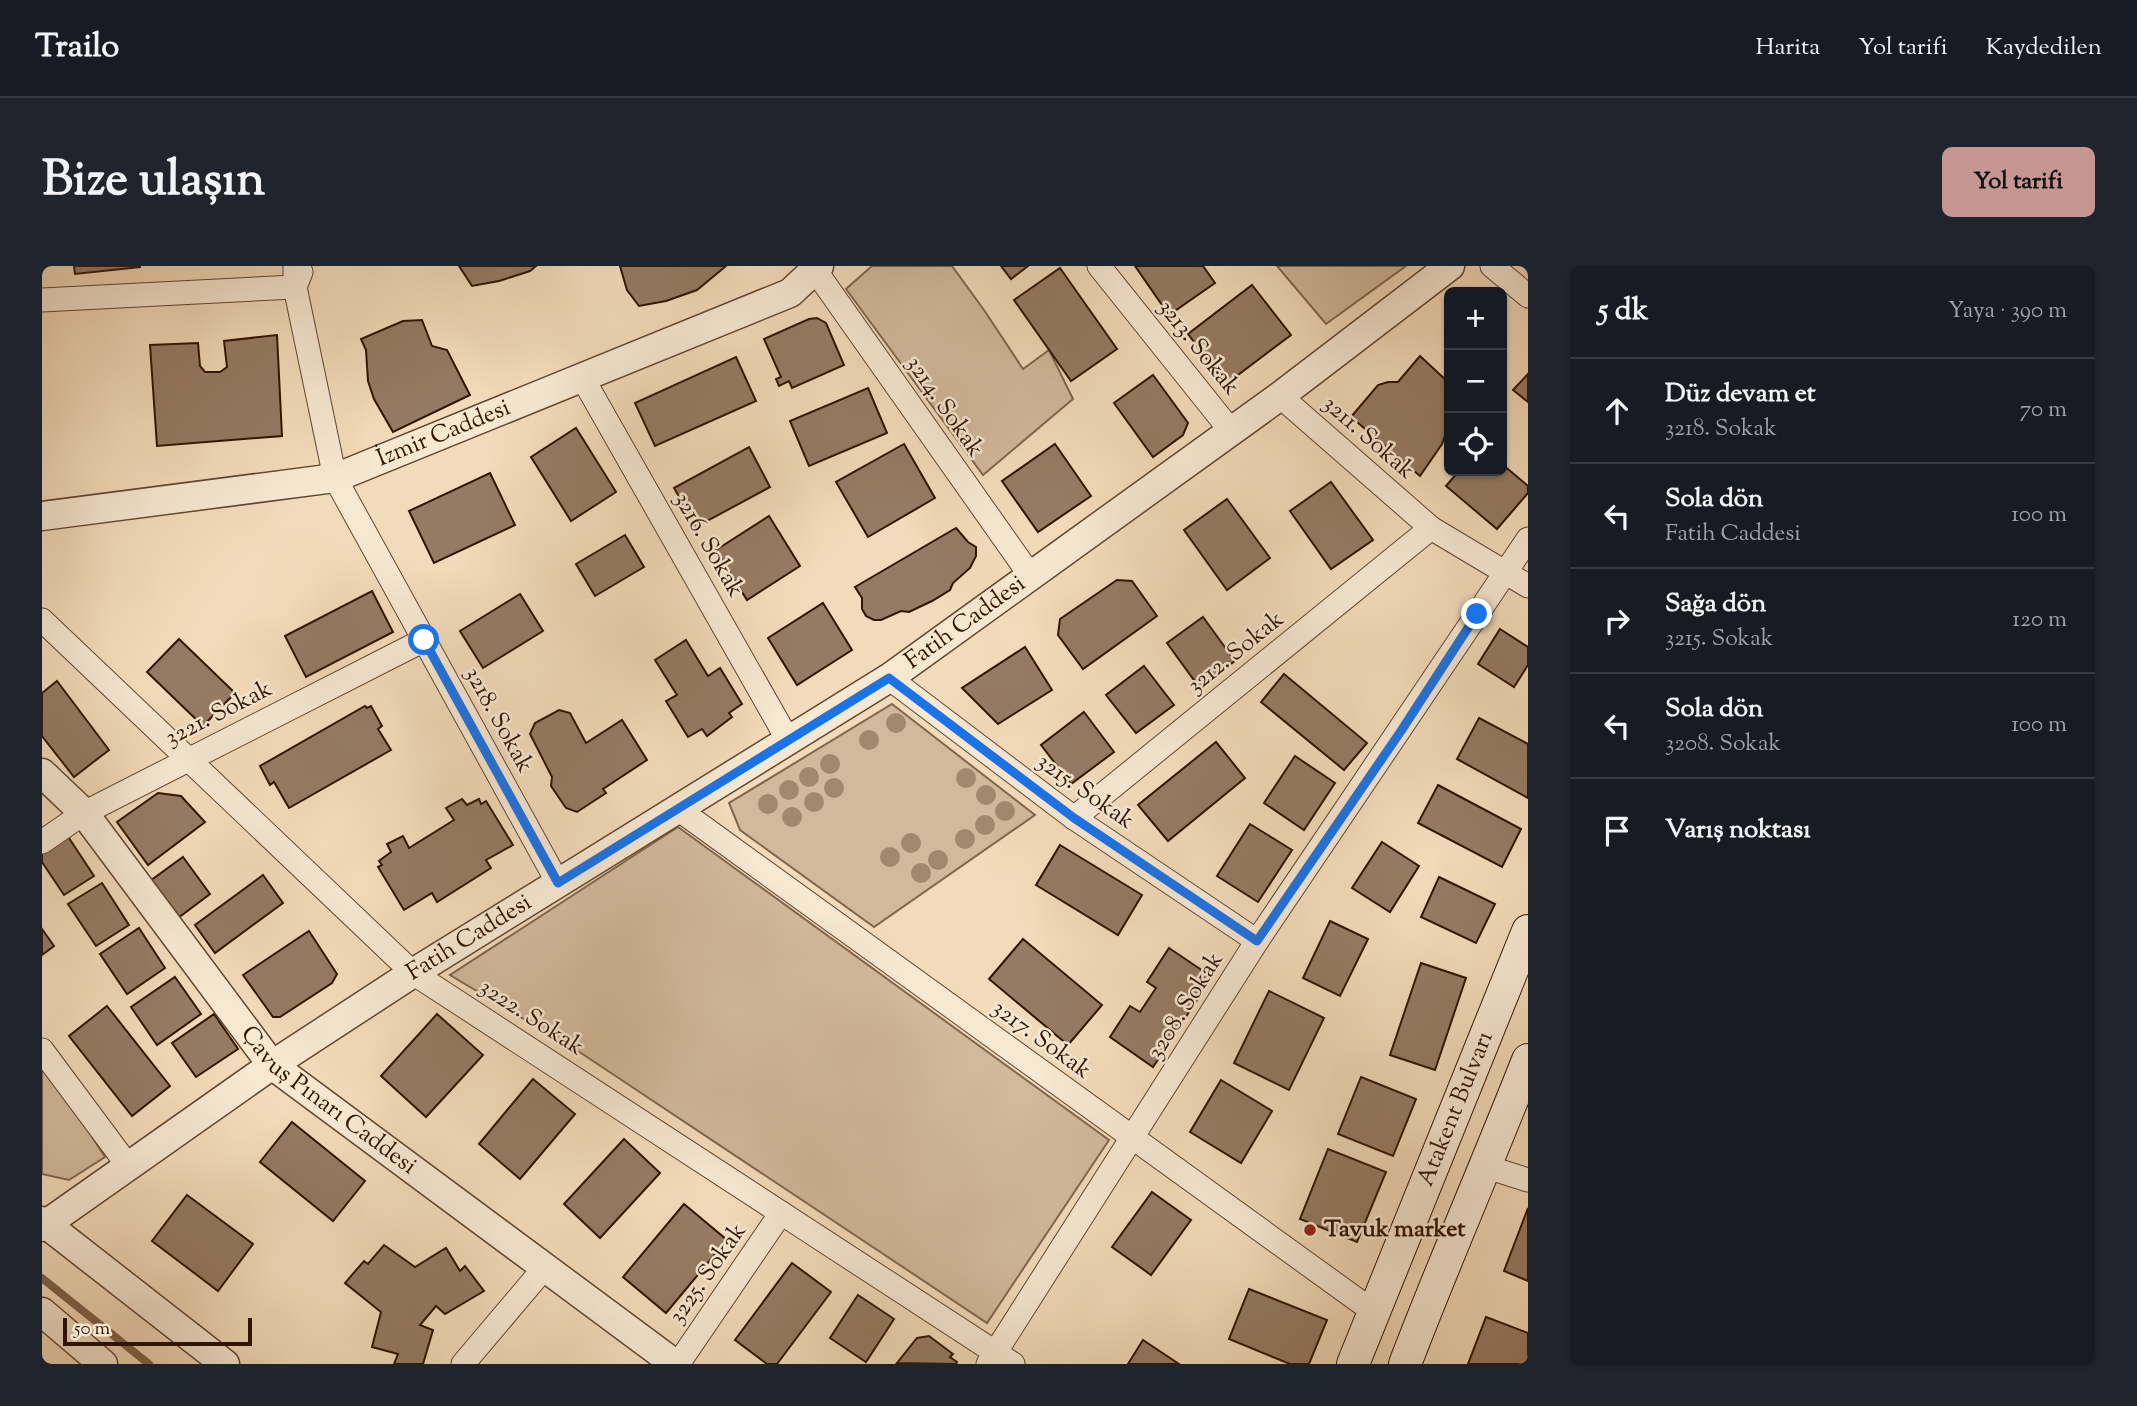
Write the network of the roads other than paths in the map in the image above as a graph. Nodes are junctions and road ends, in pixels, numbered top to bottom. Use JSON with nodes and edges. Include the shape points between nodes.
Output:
{"nodes":[{"id":1,"x":1099,"y":266,"type":"edge"},
{"id":2,"x":1450,"y":266,"type":"edge"},
{"id":3,"x":1492,"y":266,"type":"edge"},
{"id":4,"x":818,"y":268,"type":"edge"},
{"id":5,"x":298,"y":273,"type":"edge"},
{"id":6,"x":1528,"y":296,"type":"edge"},
{"id":7,"x":42,"y":300,"type":"edge"},
{"id":8,"x":582,"y":377,"type":"junction"},
{"id":9,"x":1280,"y":396,"type":"junction"},
{"id":10,"x":1231,"y":431,"type":"junction"},
{"id":11,"x":335,"y":478,"type":"junction"},
{"id":12,"x":42,"y":516,"type":"edge"},
{"id":13,"x":1432,"y":528,"type":"junction"},
{"id":14,"x":1528,"y":539,"type":"edge"},
{"id":15,"x":1504,"y":574,"type":"junction"},
{"id":16,"x":1030,"y":575,"type":"junction"},
{"id":17,"x":1528,"y":586,"type":"edge"},
{"id":18,"x":42,"y":620,"type":"edge"},
{"id":19,"x":424,"y":640,"type":"junction"},
{"id":20,"x":889,"y":678,"type":"junction"},
{"id":21,"x":788,"y":740,"type":"junction"},
{"id":22,"x":188,"y":759,"type":"junction"},
{"id":23,"x":42,"y":773,"type":"edge"},
{"id":24,"x":678,"y":809,"type":"junction"},
{"id":25,"x":84,"y":813,"type":"junction"},
{"id":26,"x":1074,"y":818,"type":"junction"},
{"id":27,"x":42,"y":842,"type":"edge"},
{"id":28,"x":558,"y":883,"type":"junction"},
{"id":29,"x":1528,"y":931,"type":"edge"},
{"id":30,"x":1257,"y":941,"type":"junction"},
{"id":31,"x":413,"y":973,"type":"junction"},
{"id":32,"x":42,"y":1050,"type":"edge"},
{"id":33,"x":1528,"y":1060,"type":"edge"},
{"id":34,"x":272,"y":1065,"type":"junction"},
{"id":35,"x":1133,"y":1139,"type":"junction"},
{"id":36,"x":129,"y":1167,"type":"junction"},
{"id":37,"x":1487,"y":1167,"type":"junction"},
{"id":38,"x":1528,"y":1180,"type":"edge"},
{"id":39,"x":782,"y":1213,"type":"junction"},
{"id":40,"x":43,"y":1224,"type":"edge"},
{"id":41,"x":545,"y":1267,"type":"junction"},
{"id":42,"x":42,"y":1311,"type":"edge"},
{"id":43,"x":1374,"y":1312,"type":"junction"},
{"id":44,"x":999,"y":1360,"type":"edge"},
{"id":45,"x":103,"y":1364,"type":"edge"},
{"id":46,"x":225,"y":1364,"type":"edge"},
{"id":47,"x":463,"y":1364,"type":"edge"},
{"id":48,"x":676,"y":1364,"type":"edge"},
{"id":49,"x":1353,"y":1364,"type":"edge"},
{"id":50,"x":1405,"y":1364,"type":"edge"}],
"edges":[{"from":1,"to":10,"type":"street","name":"3213. Sokak"},
{"from":2,"to":9,"type":"street","name":"Fatih Caddesi"},
{"from":3,"to":6,"type":"street"},
{"from":4,"to":8,"type":"street","name":"İzmir Caddesi","via":[[790,293]]},
{"from":4,"to":16,"type":"street","name":"3214. Sokak"},
{"from":5,"to":7,"type":"street"},
{"from":5,"to":11,"type":"street","name":"3218. Sokak"},
{"from":8,"to":11,"type":"street","name":"İzmir Caddesi"},
{"from":8,"to":21,"type":"street","name":"3216. Sokak"},
{"from":9,"to":10,"type":"street","name":"Fatih Caddesi"},
{"from":9,"to":13,"type":"street","name":"3211. Sokak"},
{"from":10,"to":16,"type":"street","name":"Fatih Caddesi"},
{"from":11,"to":12,"type":"street","name":"İzmir Caddesi"},
{"from":11,"to":19,"type":"street","name":"3218. Sokak"},
{"from":13,"to":15,"type":"street","name":"3211. Sokak"},
{"from":13,"to":26,"type":"street","name":"3212. Sokak"},
{"from":14,"to":15,"type":"street","name":"3208. Sokak"},
{"from":15,"to":17,"type":"street","name":"3211. Sokak"},
{"from":15,"to":30,"type":"street","name":"3208. Sokak"},
{"from":16,"to":20,"type":"street","name":"Fatih Caddesi"},
{"from":18,"to":22,"type":"street","name":"3222. Sokak"},
{"from":19,"to":22,"type":"street","name":"3221. Sokak"},
{"from":19,"to":28,"type":"street","name":"3218. Sokak"},
{"from":20,"to":21,"type":"street","name":"Fatih Caddesi"},
{"from":20,"to":26,"type":"street","name":"3215. Sokak"},
{"from":21,"to":24,"type":"street","name":"Fatih Caddesi"},
{"from":22,"to":25,"type":"street","name":"3221. Sokak"},
{"from":22,"to":31,"type":"street","name":"3222. Sokak"},
{"from":23,"to":25,"type":"street","name":"Çavuş Pınarı Caddesi"},
{"from":24,"to":28,"type":"street","name":"Fatih Caddesi"},
{"from":24,"to":35,"type":"street","name":"3217. Sokak"},
{"from":25,"to":27,"type":"street","name":"3221. Sokak"},
{"from":25,"to":34,"type":"street","name":"Çavuş Pınarı Caddesi"},
{"from":26,"to":30,"type":"street","name":"3215. Sokak"},
{"from":28,"to":31,"type":"street","name":"Fatih Caddesi"},
{"from":29,"to":43,"type":"main road","name":"Atakent Bulvarı"},
{"from":30,"to":35,"type":"street","name":"3208. Sokak"},
{"from":31,"to":34,"type":"street","name":"Fatih Caddesi"},
{"from":31,"to":39,"type":"street","name":"3222. Sokak"},
{"from":32,"to":36,"type":"street"},
{"from":33,"to":37,"type":"main road","name":"Atakent Bulvarı"},
{"from":34,"to":36,"type":"street","name":"Fatih Caddesi"},
{"from":34,"to":41,"type":"street","name":"Çavuş Pınarı Caddesi"},
{"from":35,"to":43,"type":"street","name":"3217. Sokak"},
{"from":35,"to":44,"type":"street","name":"3208. Sokak"},
{"from":36,"to":40,"type":"street","name":"Fatih Caddesi"},
{"from":37,"to":38,"type":"street"},
{"from":37,"to":50,"type":"main road","name":"Atakent Bulvarı"},
{"from":39,"to":44,"type":"street","name":"3222. Sokak"},
{"from":39,"to":48,"type":"street","name":"3225. Sokak"},
{"from":40,"to":46,"type":"street"},
{"from":41,"to":47,"type":"street"},
{"from":41,"to":48,"type":"street","name":"Çavuş Pınarı Caddesi"},
{"from":42,"to":45,"type":"street"},
{"from":43,"to":49,"type":"main road","name":"Atakent Bulvarı"}]}
